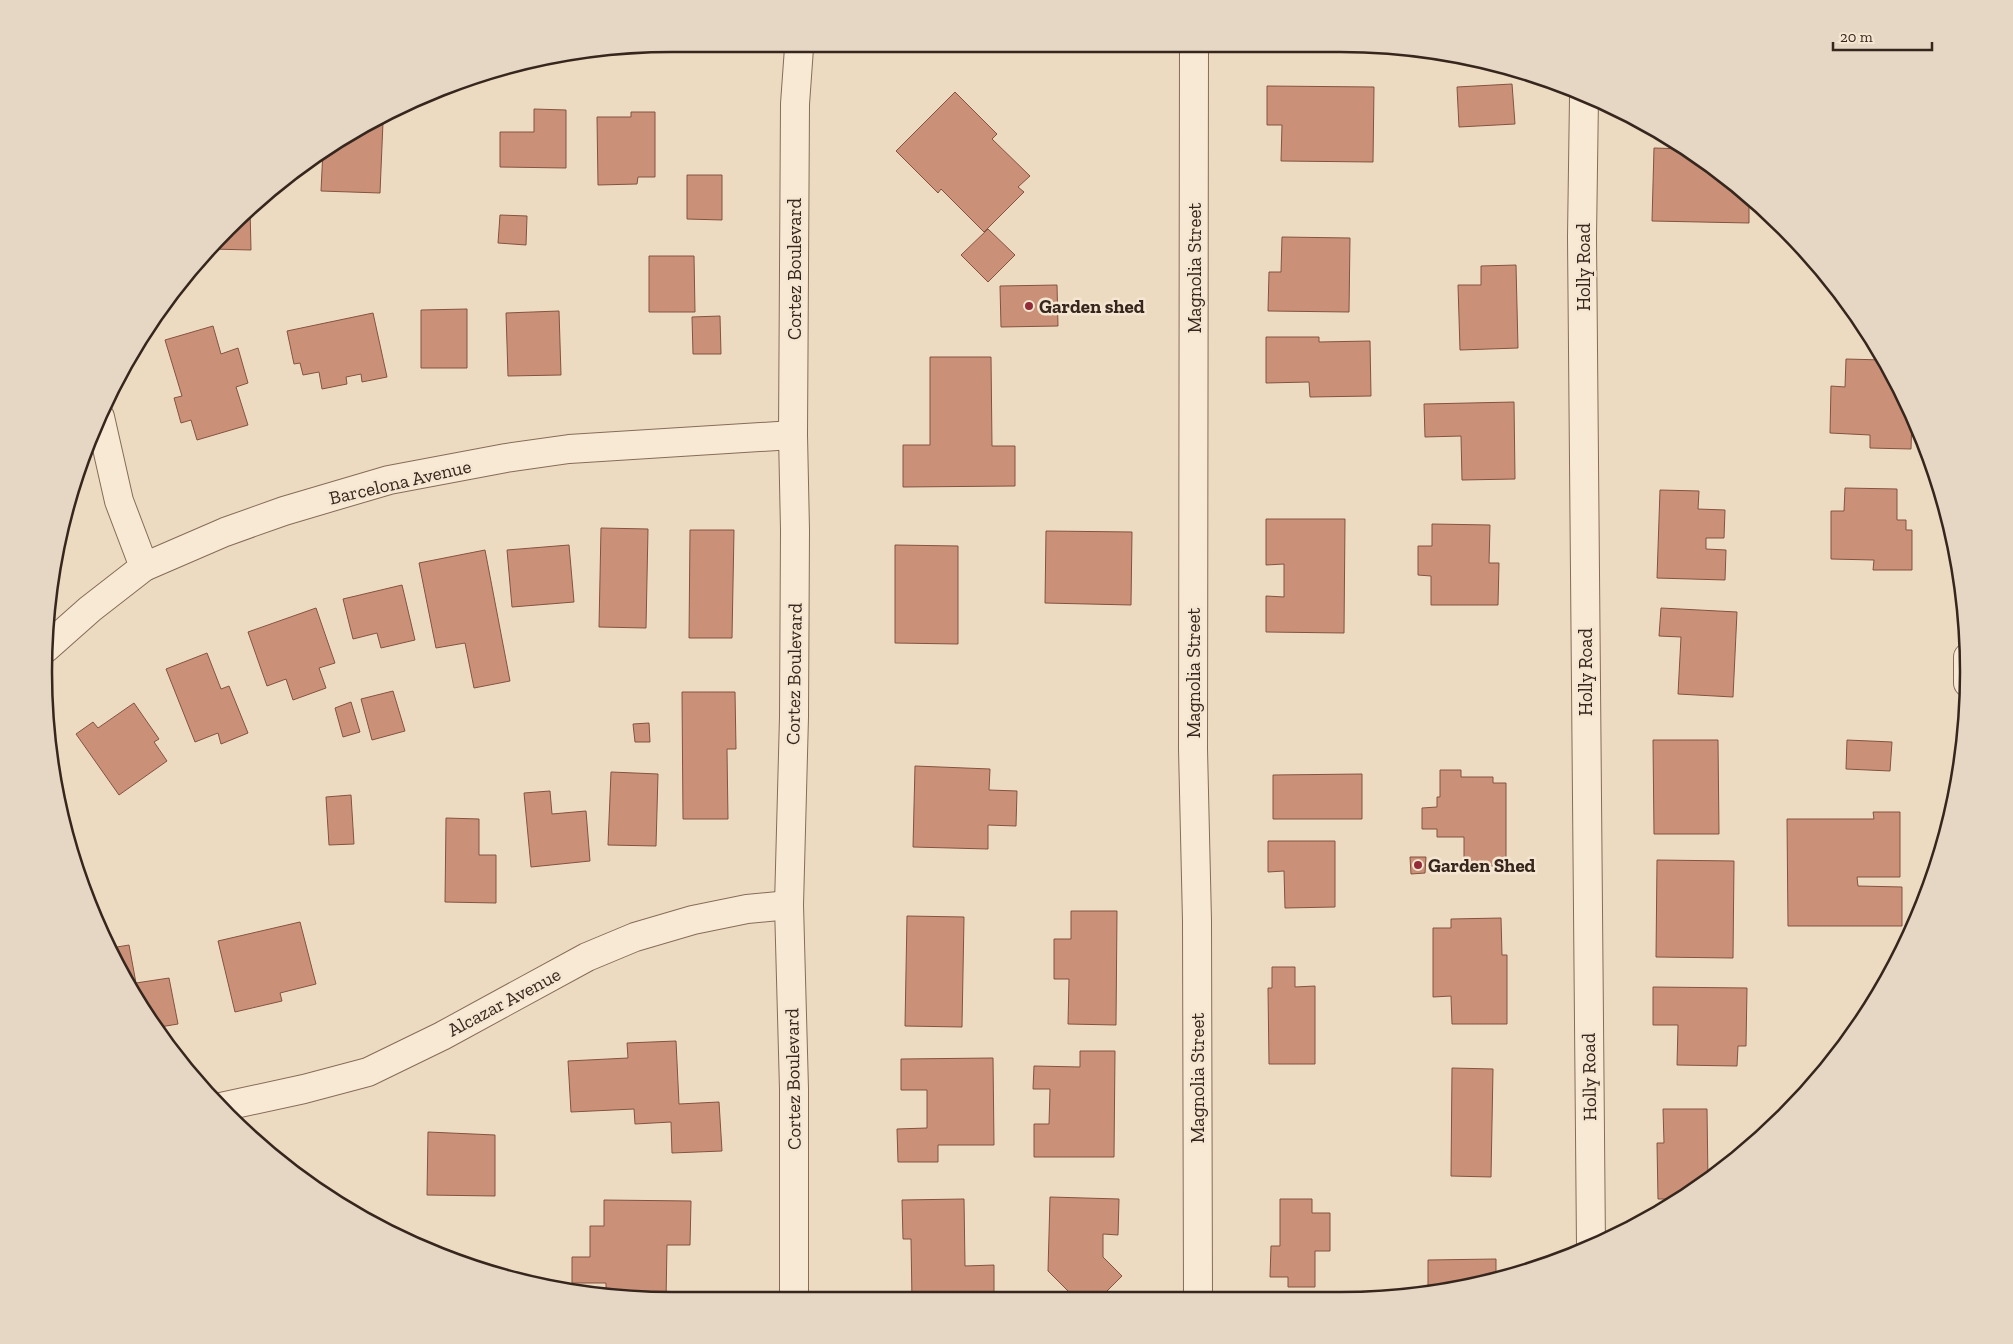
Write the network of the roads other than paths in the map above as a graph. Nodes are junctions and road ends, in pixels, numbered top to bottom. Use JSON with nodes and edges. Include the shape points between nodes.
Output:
{"nodes":[{"id":1,"x":799,"y":52,"type":"edge"},
{"id":2,"x":1194,"y":52,"type":"edge"},
{"id":3,"x":1584,"y":103,"type":"edge"},
{"id":4,"x":103,"y":429,"type":"edge"},
{"id":5,"x":793,"y":435,"type":"junction"},
{"id":6,"x":144,"y":567,"type":"junction"},
{"id":7,"x":53,"y":641,"type":"edge"},
{"id":8,"x":789,"y":906,"type":"junction"},
{"id":9,"x":229,"y":1105,"type":"edge"},
{"id":10,"x":1591,"y":1238,"type":"edge"},
{"id":11,"x":794,"y":1292,"type":"edge"},
{"id":12,"x":1198,"y":1292,"type":"edge"}],
"edges":[{"from":1,"to":5,"type":"street","name":"Cortez Boulevard","via":[[795,104]]},
{"from":2,"to":12,"type":"street","name":"Magnolia Street","via":[[1193,749]]},
{"from":3,"to":10,"type":"street","name":"Holly Road","via":[[1582,237]]},
{"from":4,"to":6,"type":"street","via":[[119,501]]},
{"from":5,"to":6,"type":"street","name":"Barcelona Avenue","via":[[569,449],[389,480],[225,532]]},
{"from":5,"to":8,"type":"street","name":"Cortez Boulevard","via":[[794,717]]},
{"from":6,"to":7,"type":"street","name":"Barcelona Avenue"},
{"from":8,"to":9,"type":"street","name":"Alcazar Avenue","via":[[747,909],[635,937],[587,957],[442,1036],[368,1072]]},
{"from":8,"to":11,"type":"street","name":"Cortez Boulevard","via":[[794,1090]]}]}
